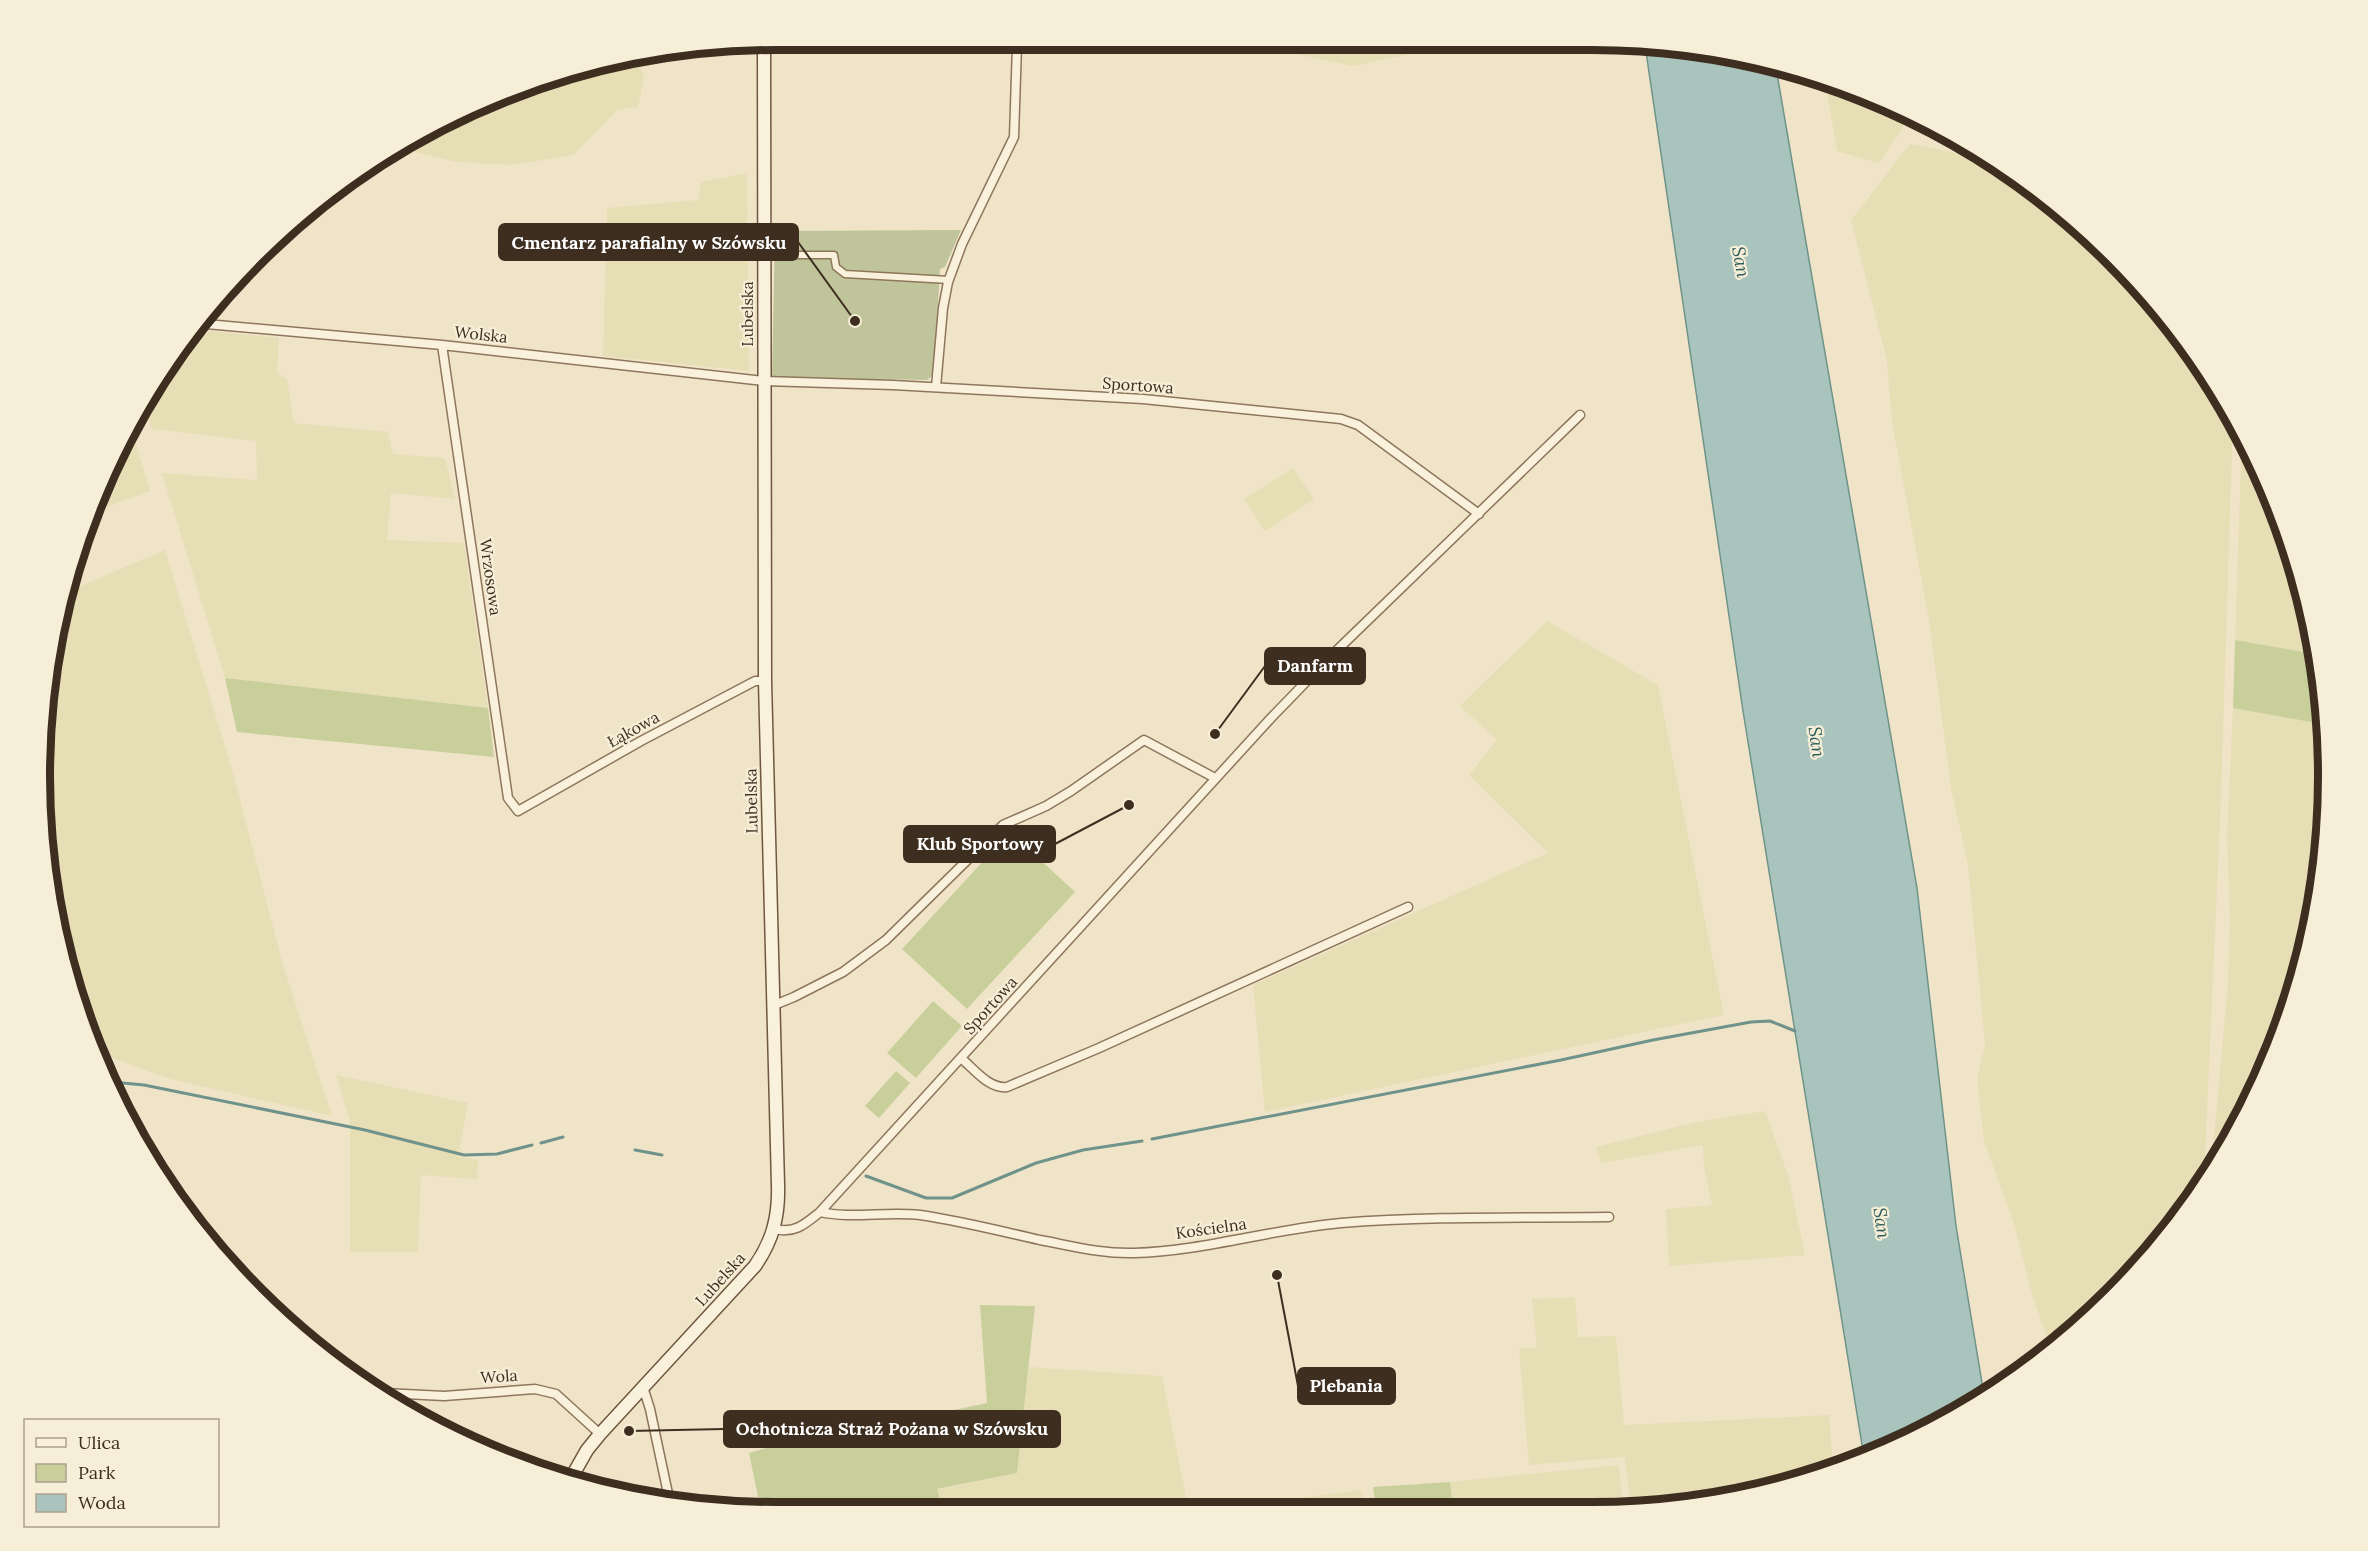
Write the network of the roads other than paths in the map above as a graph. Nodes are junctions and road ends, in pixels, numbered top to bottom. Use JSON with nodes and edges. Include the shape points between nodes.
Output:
{"nodes":[{"id":1,"x":764,"y":50,"type":"edge"},
{"id":2,"x":1017,"y":50,"type":"edge"},
{"id":3,"x":764,"y":255,"type":"junction"},
{"id":4,"x":949,"y":280,"type":"junction"},
{"id":5,"x":208,"y":324,"type":"edge"},
{"id":6,"x":442,"y":345,"type":"junction"},
{"id":7,"x":764,"y":381,"type":"junction"},
{"id":8,"x":936,"y":387,"type":"junction"},
{"id":9,"x":1580,"y":415,"type":"dead end"},
{"id":10,"x":1479,"y":514,"type":"junction"},
{"id":11,"x":765,"y":681,"type":"junction"},
{"id":12,"x":1215,"y":778,"type":"junction"},
{"id":13,"x":518,"y":811,"type":"joint"},
{"id":14,"x":1408,"y":907,"type":"dead end"},
{"id":15,"x":772,"y":1006,"type":"junction"},
{"id":16,"x":962,"y":1059,"type":"junction"},
{"id":17,"x":820,"y":1212,"type":"junction"},
{"id":18,"x":1609,"y":1217,"type":"dead end"},
{"id":19,"x":774,"y":1229,"type":"junction"},
{"id":20,"x":643,"y":1387,"type":"junction"},
{"id":21,"x":395,"y":1393,"type":"edge"},
{"id":22,"x":600,"y":1434,"type":"junction"},
{"id":23,"x":574,"y":1473,"type":"edge"},
{"id":24,"x":668,"y":1493,"type":"edge"}],
"edges":[{"from":1,"to":3,"type":"main road","name":"Lubelska"},
{"from":2,"to":4,"type":"street","via":[[1014,137],[962,244]]},
{"from":3,"to":4,"type":"street","via":[[834,255],[836,267],[845,274]]},
{"from":3,"to":7,"type":"main road","name":"Lubelska"},
{"from":4,"to":8,"type":"street"},
{"from":5,"to":6,"type":"street","name":"Wolska"},
{"from":6,"to":7,"type":"street","name":"Wolska"},
{"from":6,"to":13,"type":"street","name":"Wrzosowa","via":[[508,798]]},
{"from":7,"to":8,"type":"street","name":"Sportowa"},
{"from":7,"to":11,"type":"main road","name":"Lubelska"},
{"from":8,"to":10,"type":"street","name":"Sportowa","via":[[1143,399],[1341,419],[1358,425]]},
{"from":9,"to":10,"type":"street","name":"Sportowa"},
{"from":10,"to":12,"type":"street","name":"Sportowa","via":[[1333,654]]},
{"from":11,"to":13,"type":"street","name":"Łąkowa","via":[[755,681]]},
{"from":11,"to":15,"type":"main road","name":"Lubelska"},
{"from":12,"to":15,"type":"street","via":[[1144,740],[1063,796],[1003,825],[886,940],[843,972]]},
{"from":12,"to":16,"type":"street","name":"Sportowa"},
{"from":14,"to":16,"type":"street","via":[[1007,1087],[991,1084]]},
{"from":15,"to":19,"type":"main road","name":"Lubelska","via":[[778,1194]]},
{"from":16,"to":17,"type":"street","name":"Sportowa"},
{"from":17,"to":18,"type":"street","name":"Kościelna","via":[[920,1215],[1091,1251],[1134,1253],[1339,1223]]},
{"from":17,"to":19,"type":"street","name":"Sportowa","via":[[795,1230]]},
{"from":19,"to":20,"type":"main road","name":"Lubelska","via":[[764,1253],[747,1276]]},
{"from":20,"to":22,"type":"main road","name":"Lubelska"},
{"from":20,"to":24,"type":"street"},
{"from":21,"to":22,"type":"street","name":"Wola","via":[[444,1395],[535,1389],[556,1394]]},
{"from":22,"to":23,"type":"main road","name":"Lubelska"}]}
